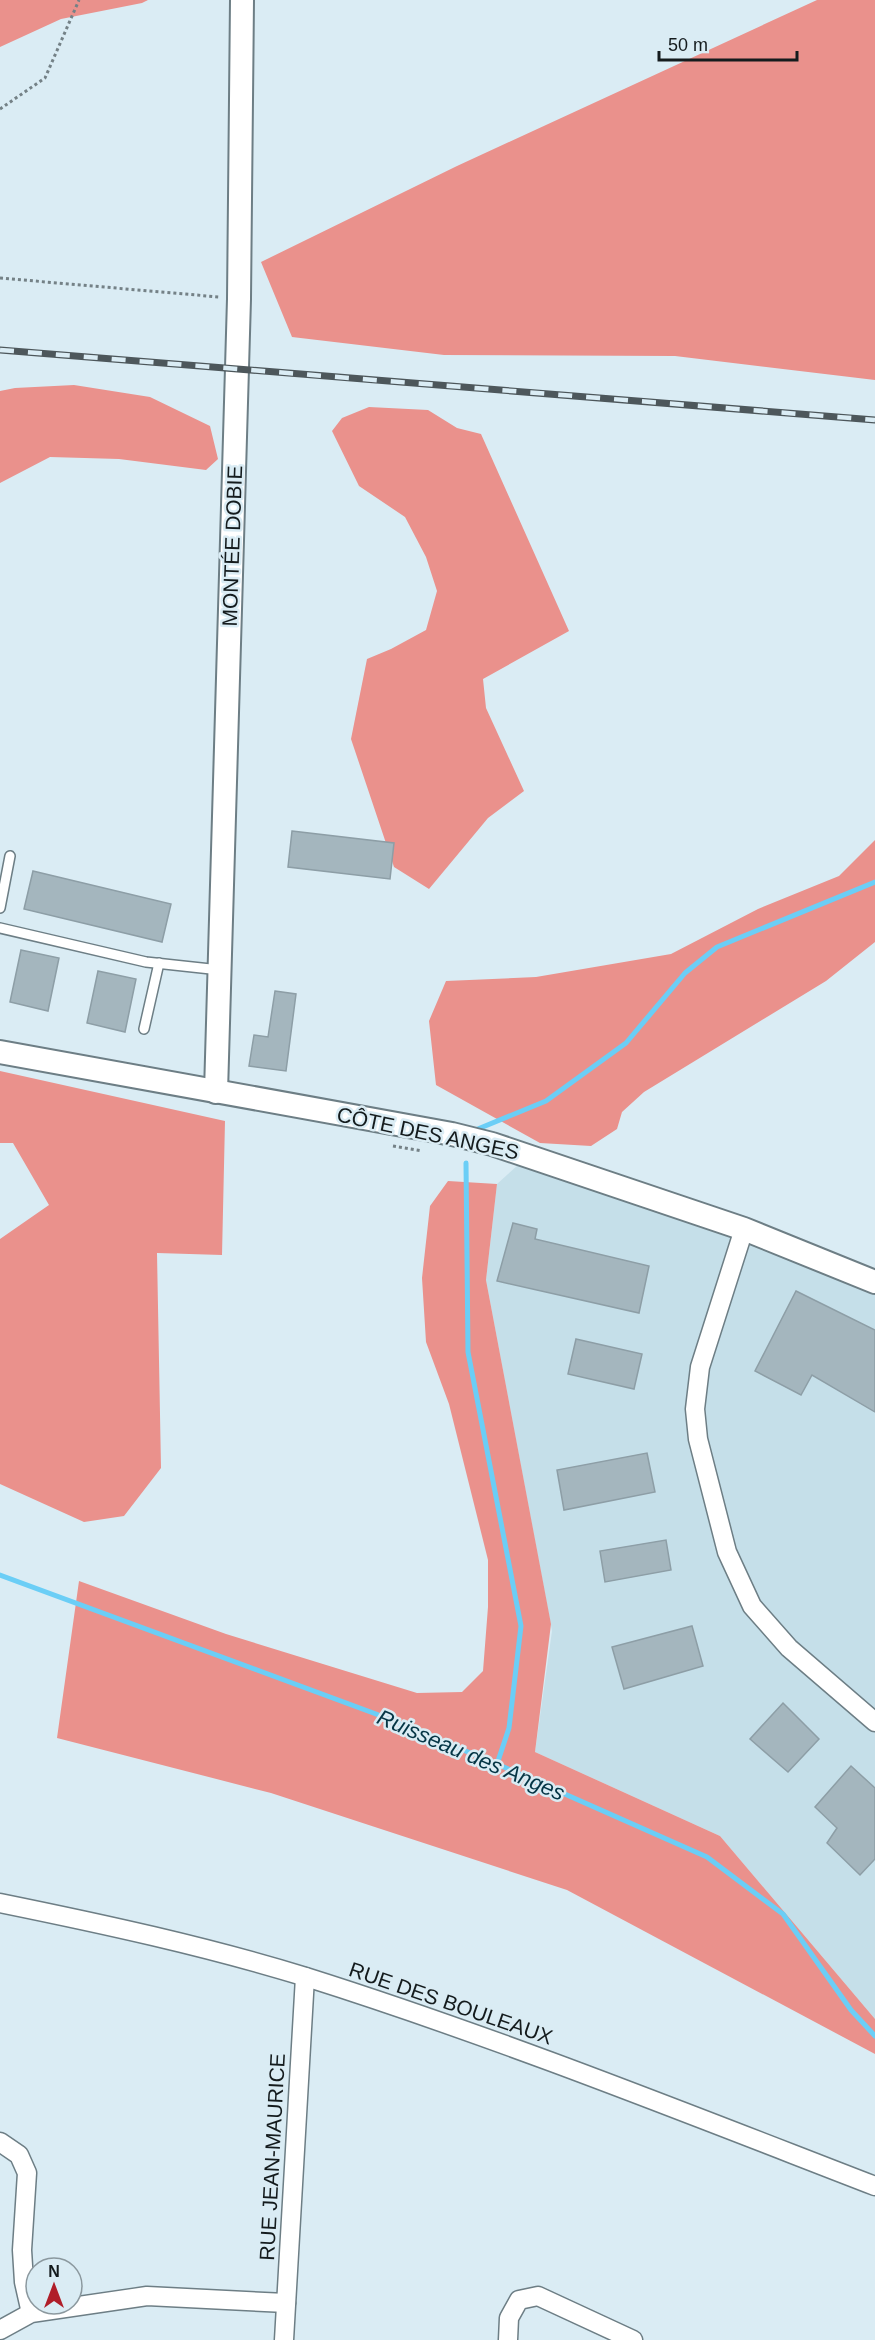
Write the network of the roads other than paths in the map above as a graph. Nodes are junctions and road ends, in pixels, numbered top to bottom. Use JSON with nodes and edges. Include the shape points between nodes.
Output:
{"nodes":[{"id":1,"x":242,"y":0,"type":"edge"},
{"id":2,"x":10,"y":855,"type":"dead end"},
{"id":3,"x":0,"y":908,"type":"edge"},
{"id":4,"x":0,"y":928,"type":"edge"},
{"id":5,"x":159,"y":963,"type":"junction"},
{"id":6,"x":220,"y":969,"type":"junction"},
{"id":7,"x":144,"y":1029,"type":"dead end"},
{"id":8,"x":0,"y":1052,"type":"edge"},
{"id":9,"x":216,"y":1092,"type":"junction"},
{"id":10,"x":744,"y":1229,"type":"junction"},
{"id":11,"x":875,"y":1282,"type":"edge"},
{"id":12,"x":875,"y":1722,"type":"edge"},
{"id":13,"x":0,"y":1903,"type":"edge"},
{"id":14,"x":305,"y":1977,"type":"junction"},
{"id":15,"x":0,"y":2142,"type":"edge"},
{"id":16,"x":875,"y":2186,"type":"edge"},
{"id":17,"x":24,"y":2283,"type":"edge"},
{"id":18,"x":286,"y":2303,"type":"junction"},
{"id":19,"x":84,"y":2305,"type":"edge"},
{"id":20,"x":26,"y":2316,"type":"edge"},
{"id":21,"x":0,"y":2330,"type":"edge"},
{"id":22,"x":284,"y":2340,"type":"edge"},
{"id":23,"x":508,"y":2340,"type":"edge"},
{"id":24,"x":633,"y":2340,"type":"edge"}],
"edges":[{"from":1,"to":6,"type":"street","name":"MONTÉE DOBIE","via":[[239,299]]},
{"from":2,"to":3,"type":"lane"},
{"from":4,"to":5,"type":"lane"},
{"from":5,"to":6,"type":"lane"},
{"from":5,"to":7,"type":"lane"},
{"from":6,"to":9,"type":"street","name":"MONTÉE DOBIE"},
{"from":8,"to":9,"type":"street","name":"CÔTE DES ANGES"},
{"from":9,"to":10,"type":"street","name":"CÔTE DES ANGES","via":[[492,1144]]},
{"from":10,"to":11,"type":"street","name":"CÔTE DES ANGES"},
{"from":10,"to":12,"type":"street","via":[[700,1367],[695,1409],[698,1439],[724,1541],[752,1606],[789,1648]]},
{"from":13,"to":14,"type":"street","name":"RUE DES BOULEAUX","via":[[176,1940]]},
{"from":14,"to":16,"type":"street","name":"RUE DES BOULEAUX","via":[[546,2058]]},
{"from":14,"to":18,"type":"street","name":"RUE JEAN-MAURICE"},
{"from":15,"to":17,"type":"street","via":[[19,2155],[27,2173]]},
{"from":18,"to":19,"type":"street","via":[[147,2296]]},
{"from":18,"to":22,"type":"street","name":"RUE JEAN-MAURICE"},
{"from":20,"to":21,"type":"street"},
{"from":23,"to":24,"type":"street","via":[[509,2318],[519,2300],[538,2296]]}]}
